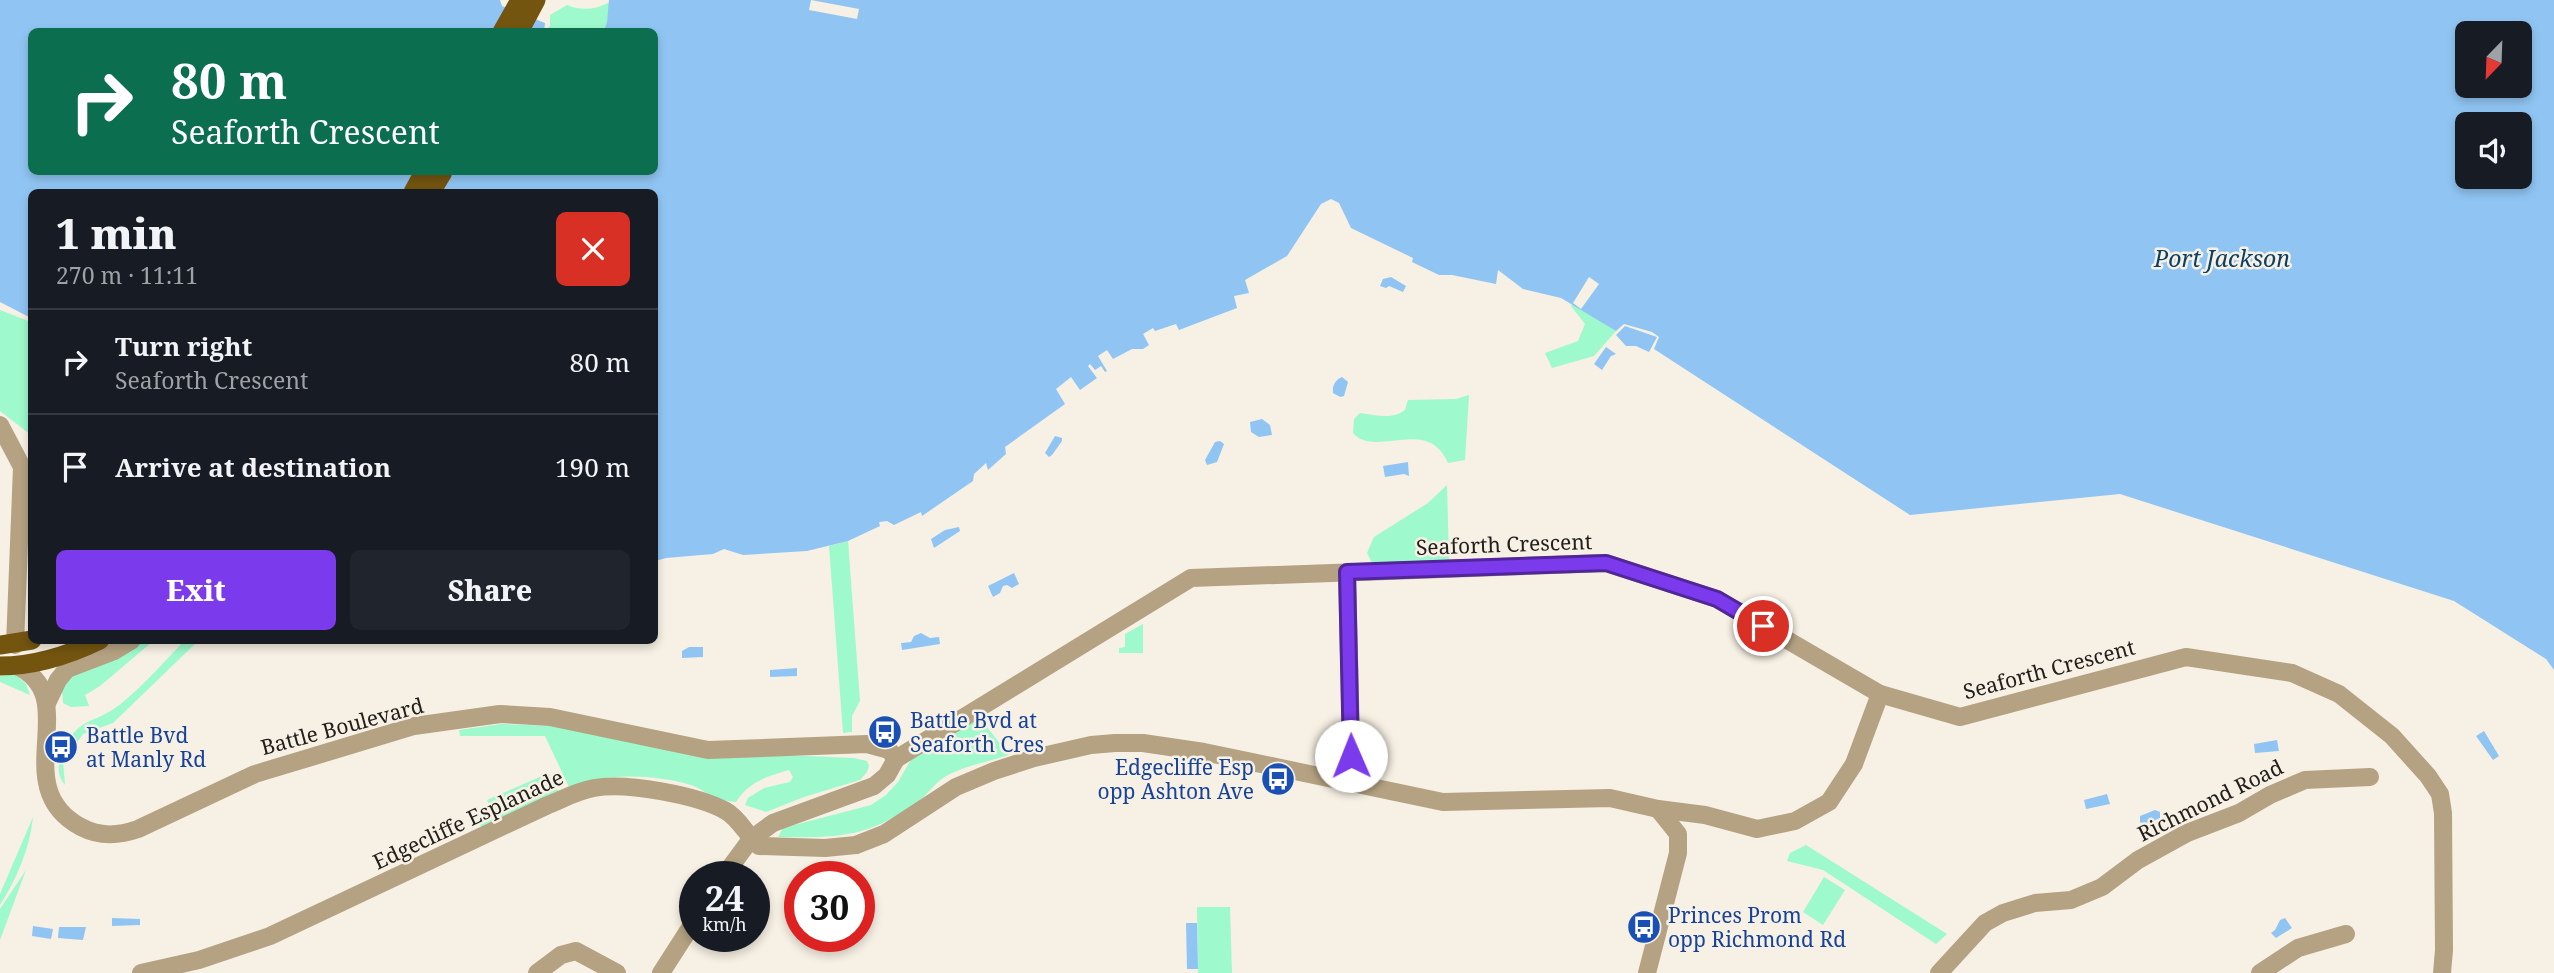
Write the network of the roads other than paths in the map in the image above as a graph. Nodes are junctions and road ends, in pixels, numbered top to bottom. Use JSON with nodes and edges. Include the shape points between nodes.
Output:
{"nodes":[{"id":1,"x":520,"y":0,"type":"edge"},
{"id":2,"x":536,"y":0,"type":"edge"},
{"id":3,"x":504,"y":28,"type":"edge"},
{"id":4,"x":521,"y":28,"type":"edge"},
{"id":5,"x":0,"y":425,"type":"edge"},
{"id":6,"x":1347,"y":572,"type":"junction"},
{"id":7,"x":16,"y":644,"type":"edge"},
{"id":8,"x":90,"y":644,"type":"edge"},
{"id":9,"x":125,"y":644,"type":"edge"},
{"id":10,"x":9,"y":666,"type":"edge"},
{"id":11,"x":1880,"y":694,"type":"junction"},
{"id":12,"x":47,"y":703,"type":"junction"},
{"id":13,"x":893,"y":754,"type":"junction"},
{"id":14,"x":2370,"y":777,"type":"dead end"},
{"id":15,"x":1352,"y":782,"type":"junction"},
{"id":16,"x":1658,"y":809,"type":"junction"},
{"id":17,"x":751,"y":839,"type":"junction"},
{"id":18,"x":735,"y":861,"type":"edge"},
{"id":19,"x":2346,"y":934,"type":"dead end"},
{"id":20,"x":679,"y":945,"type":"edge"},
{"id":21,"x":141,"y":973,"type":"edge"},
{"id":22,"x":537,"y":973,"type":"edge"},
{"id":23,"x":617,"y":973,"type":"edge"},
{"id":24,"x":661,"y":973,"type":"edge"},
{"id":25,"x":1647,"y":973,"type":"edge"},
{"id":26,"x":1939,"y":973,"type":"edge"},
{"id":27,"x":2260,"y":973,"type":"edge"},
{"id":28,"x":2442,"y":973,"type":"edge"}],
"edges":[{"from":1,"to":3,"type":"highway"},
{"from":2,"to":4,"type":"highway"},
{"from":5,"to":7,"type":"street","via":[[22,467]]},
{"from":6,"to":11,"type":"street","name":"Seaforth Crescent","via":[[1606,563],[1717,599]]},
{"from":6,"to":13,"type":"street","name":"Seaforth Crescent","via":[[1191,578]]},
{"from":6,"to":15,"type":"street"},
{"from":8,"to":10,"type":"highway"},
{"from":9,"to":12,"type":"street","name":"Battle Boulevard","via":[[67,669]]},
{"from":10,"to":12,"type":"street","via":[[38,679]]},
{"from":11,"to":16,"type":"street","via":[[1854,764],[1829,802],[1795,821],[1757,829]]},
{"from":11,"to":28,"type":"street","name":"Seaforth Crescent","via":[[1960,717],[2186,657],[2292,673],[2339,694],[2392,736],[2440,794]]},
{"from":12,"to":13,"type":"street","name":"Battle Boulevard","via":[[45,767],[50,796],[72,822],[106,835],[138,829],[255,774],[332,749],[414,726],[500,714],[550,717],[708,750],[867,744]]},
{"from":13,"to":17,"type":"street","name":"Seaforth Crescent","via":[[887,775],[874,786],[772,823]]},
{"from":14,"to":26,"type":"street","name":"Richmond Road","via":[[2305,780],[2187,833],[2102,887],[2071,900],[2035,903],[2003,913],[1985,923]]},
{"from":15,"to":16,"type":"street","via":[[1443,802],[1610,798]]},
{"from":15,"to":17,"type":"street","via":[[1175,747],[1091,745],[1034,758],[956,787],[884,834],[856,845],[785,849],[759,846]]},
{"from":16,"to":25,"type":"street","via":[[1678,834],[1678,853]]},
{"from":17,"to":18,"type":"street"},
{"from":17,"to":21,"type":"street","name":"Edgecliffe Esplanade","via":[[726,811],[692,799],[643,789],[595,788],[548,805],[270,936],[200,960]]},
{"from":19,"to":27,"type":"street","via":[[2298,948]]},
{"from":20,"to":24,"type":"street"},
{"from":22,"to":23,"type":"street","via":[[561,955],[576,951]]}]}
